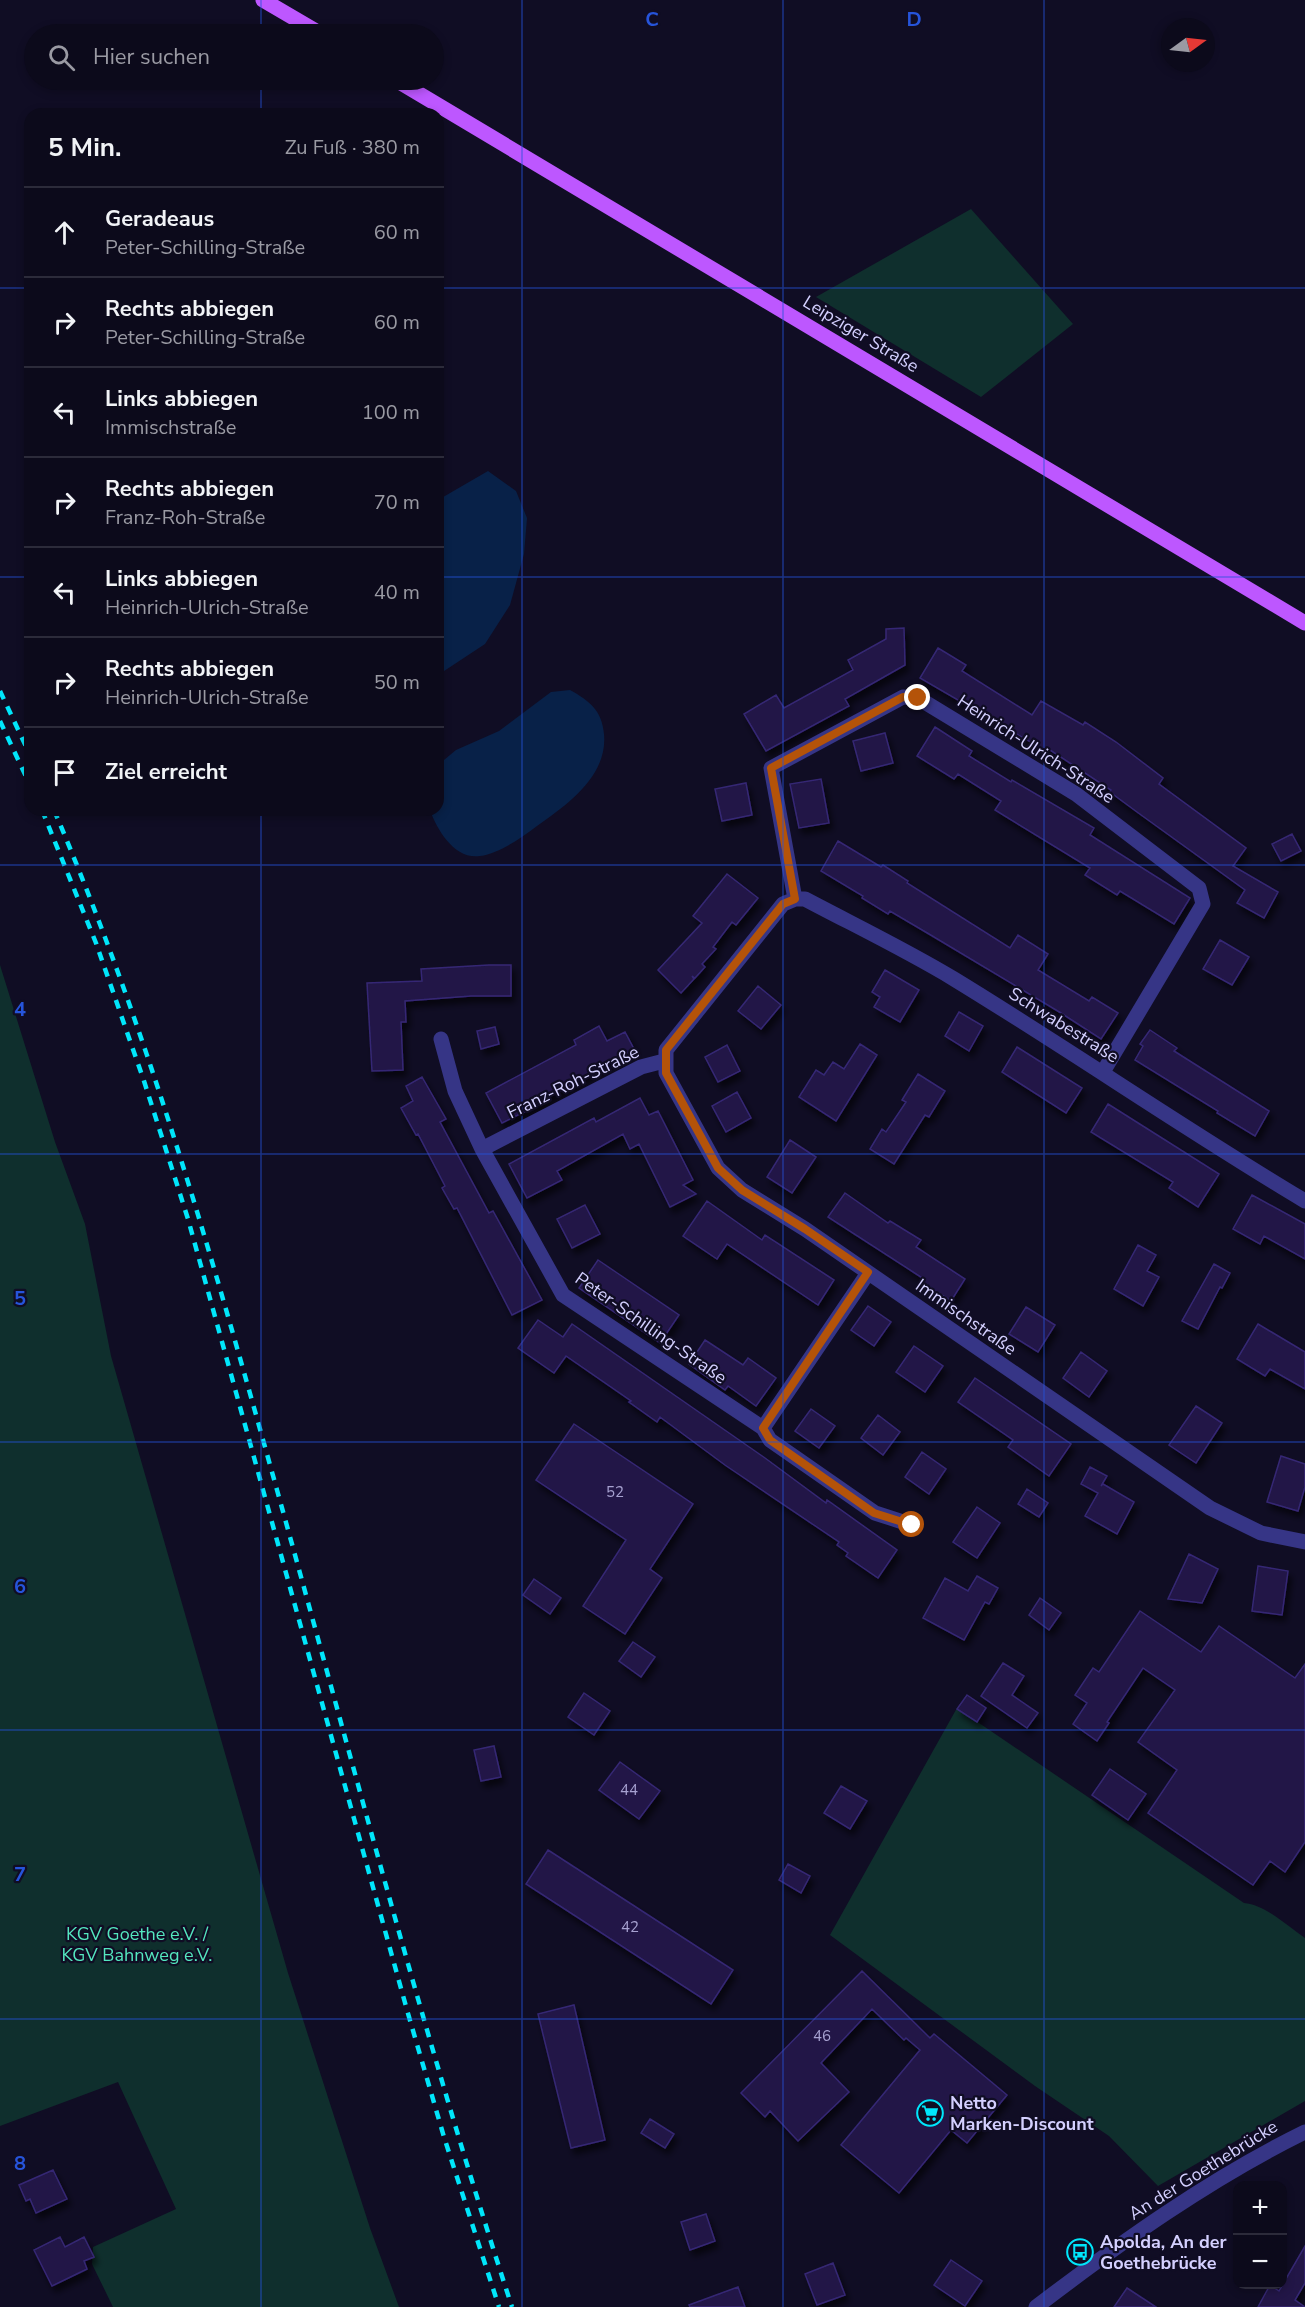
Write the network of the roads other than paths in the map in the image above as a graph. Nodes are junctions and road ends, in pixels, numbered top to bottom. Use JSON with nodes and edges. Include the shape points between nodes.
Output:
{"nodes":[{"id":1,"x":262,"y":0,"type":"edge"},
{"id":2,"x":304,"y":24,"type":"edge"},
{"id":3,"x":413,"y":90,"type":"edge"},
{"id":4,"x":443,"y":108,"type":"edge"},
{"id":5,"x":444,"y":109,"type":"edge"},
{"id":6,"x":1305,"y":623,"type":"edge"},
{"id":7,"x":795,"y":899,"type":"junction"},
{"id":8,"x":441,"y":1039,"type":"dead end"},
{"id":9,"x":664,"y":1060,"type":"junction"},
{"id":10,"x":1103,"y":1072,"type":"junction"},
{"id":11,"x":482,"y":1149,"type":"junction"},
{"id":12,"x":1305,"y":1200,"type":"edge"},
{"id":13,"x":868,"y":1272,"type":"junction"},
{"id":14,"x":763,"y":1428,"type":"junction"},
{"id":15,"x":912,"y":1525,"type":"dead end"},
{"id":16,"x":1305,"y":1542,"type":"edge"},
{"id":17,"x":1305,"y":2132,"type":"edge"},
{"id":18,"x":1036,"y":2307,"type":"edge"}],
"edges":[{"from":1,"to":2,"type":"main road"},
{"from":3,"to":4,"type":"main road","name":"Leipziger Straße"},
{"from":5,"to":6,"type":"main road","name":"Leipziger Straße"},
{"from":7,"to":9,"type":"street","name":"Franz-Roh-Straße","via":[[783,904],[666,1050]]},
{"from":7,"to":10,"type":"street","name":"Schwabestraße","via":[[805,899],[951,977]]},
{"from":7,"to":10,"type":"street","name":"Heinrich-Ulrich-Straße","via":[[771,768],[903,697],[918,698],[1076,794],[1199,888],[1203,904]]},
{"from":8,"to":11,"type":"street","via":[[455,1090]]},
{"from":9,"to":11,"type":"street","name":"Franz-Roh-Straße"},
{"from":9,"to":13,"type":"street","name":"Immischstraße","via":[[666,1073],[718,1168],[742,1190]]},
{"from":10,"to":12,"type":"street","name":"Schwabestraße"},
{"from":11,"to":14,"type":"street","name":"Peter-Schilling-Straße","via":[[563,1295]]},
{"from":13,"to":14,"type":"street"},
{"from":13,"to":16,"type":"street","name":"Immischstraße","via":[[1210,1508],[1262,1533]]},
{"from":14,"to":15,"type":"street","name":"Peter-Schilling-Straße","via":[[770,1440],[874,1513]]},
{"from":17,"to":18,"type":"street","name":"An der Goethebrücke","via":[[1230,2173],[1148,2226]]}]}
